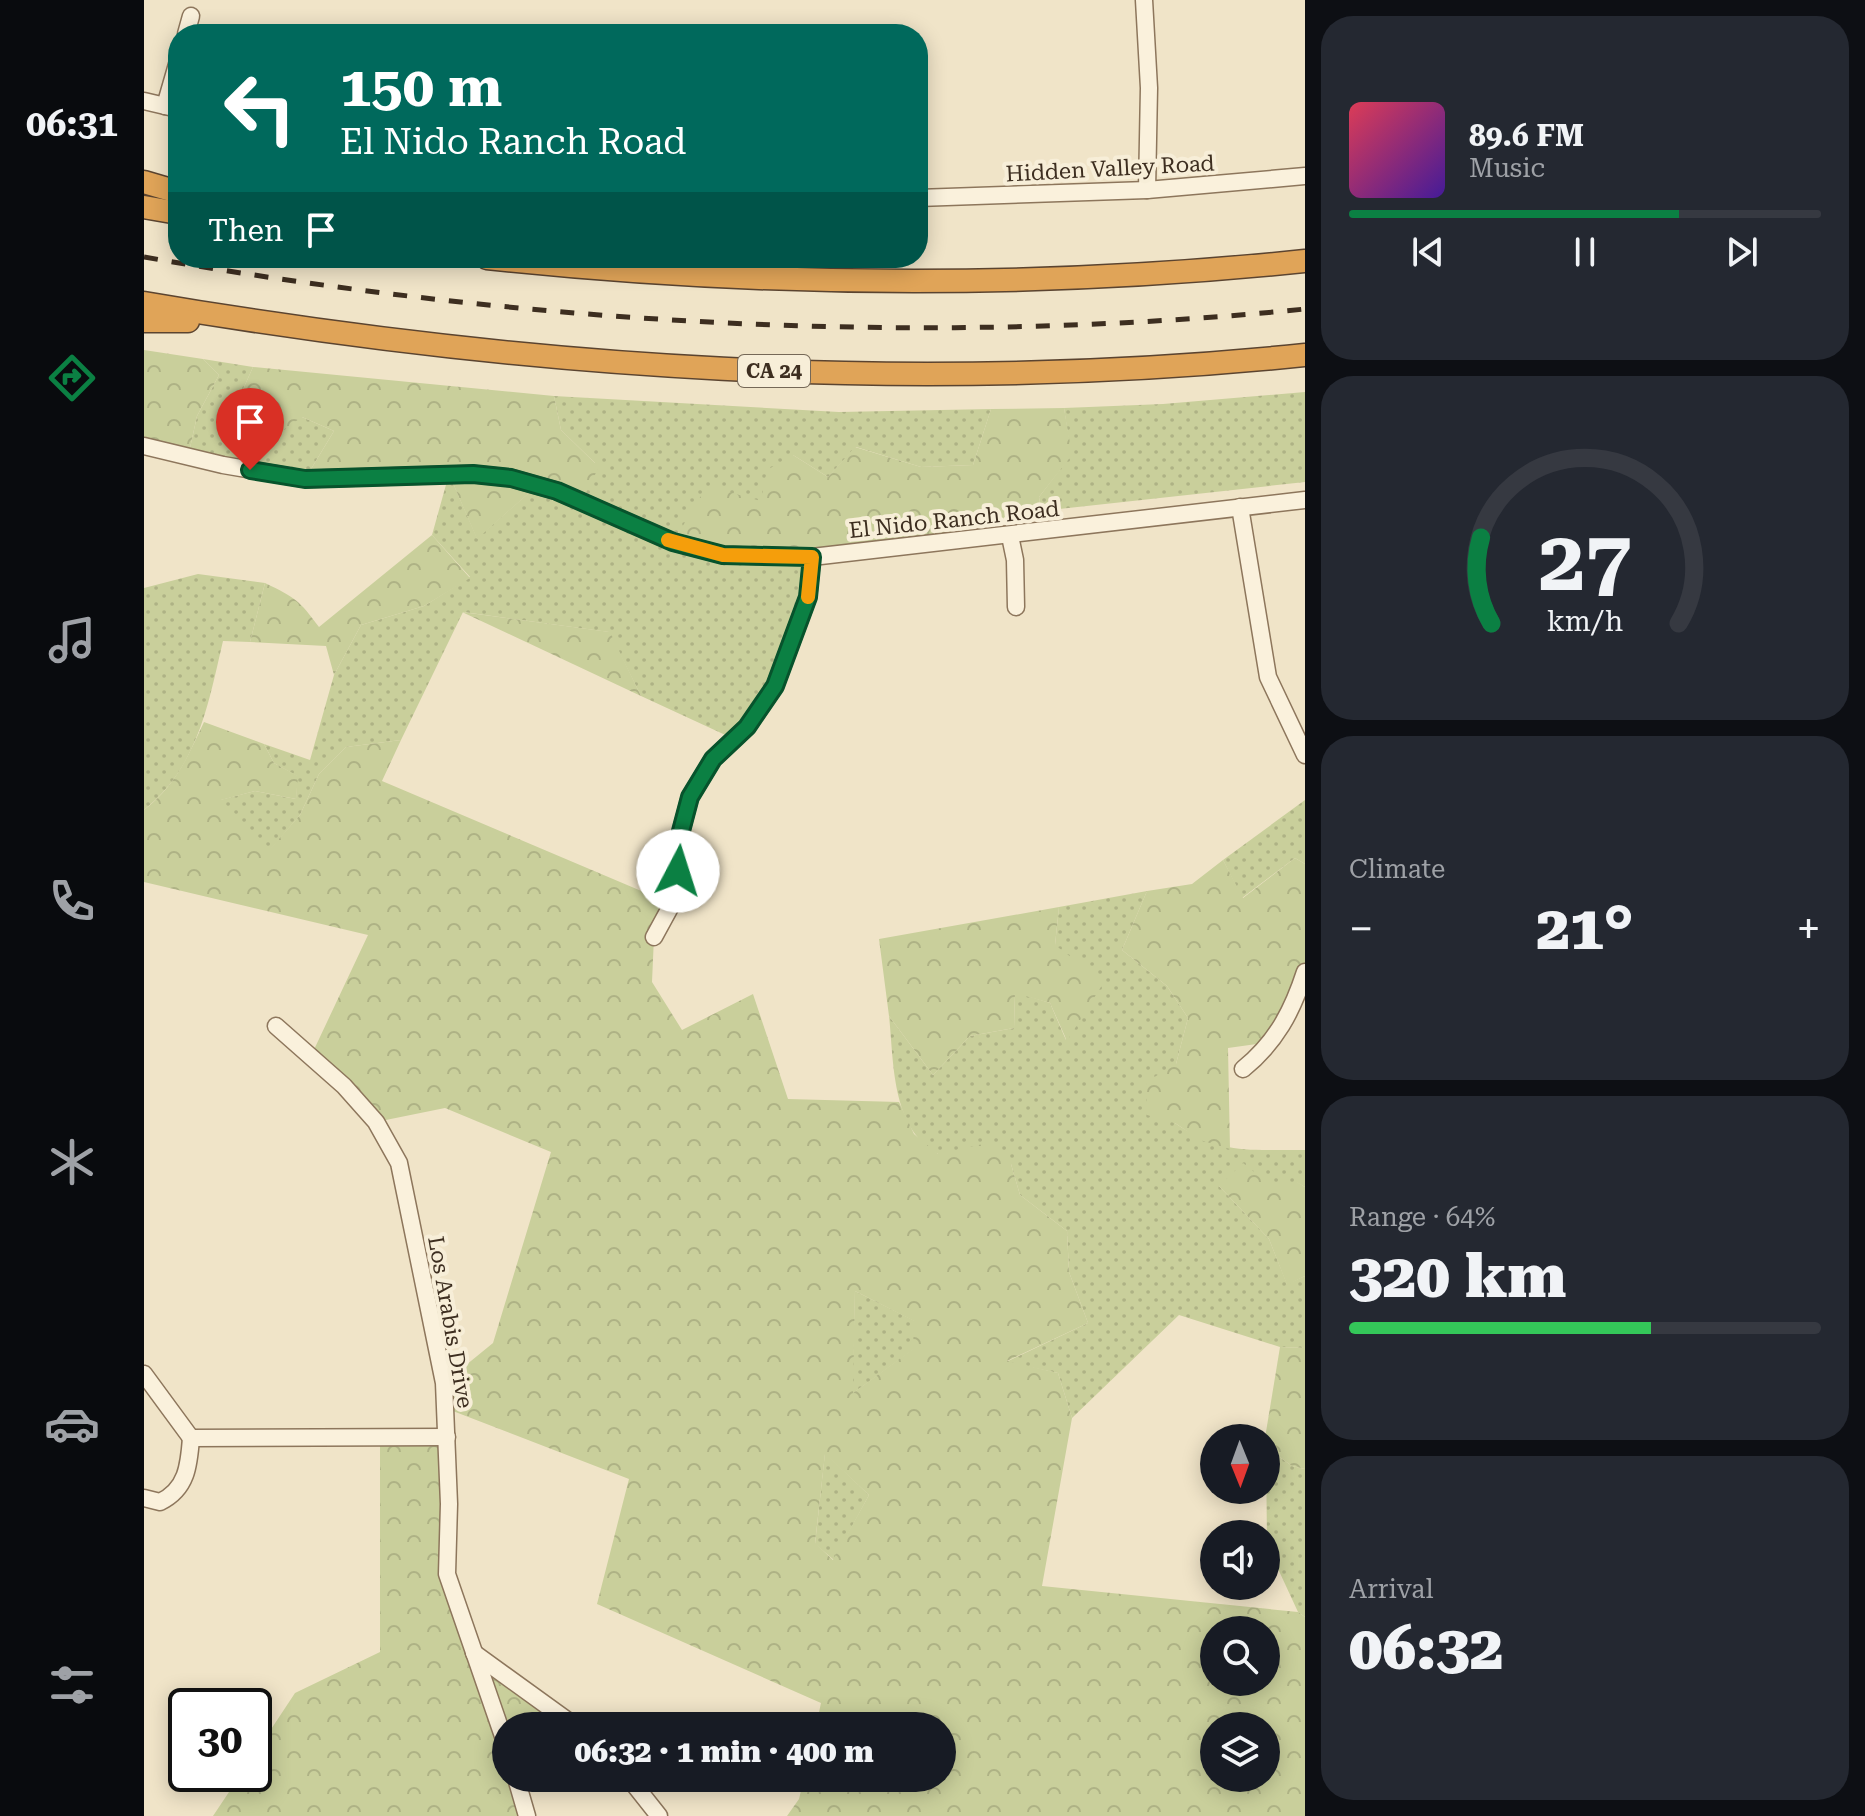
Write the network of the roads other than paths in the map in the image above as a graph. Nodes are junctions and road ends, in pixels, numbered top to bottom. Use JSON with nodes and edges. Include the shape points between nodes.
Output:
{"nodes":[{"id":1,"x":1144,"y":0,"type":"edge"},
{"id":2,"x":191,"y":16,"type":"dead end"},
{"id":3,"x":189,"y":24,"type":"edge"},
{"id":4,"x":144,"y":101,"type":"edge"},
{"id":5,"x":168,"y":107,"type":"edge"},
{"id":6,"x":1305,"y":176,"type":"edge"},
{"id":7,"x":144,"y":182,"type":"edge"},
{"id":8,"x":168,"y":189,"type":"edge"},
{"id":9,"x":1147,"y":190,"type":"junction"},
{"id":10,"x":928,"y":198,"type":"edge"},
{"id":11,"x":144,"y":207,"type":"edge"},
{"id":12,"x":168,"y":211,"type":"edge"},
{"id":13,"x":1305,"y":261,"type":"edge"},
{"id":14,"x":611,"y":268,"type":"edge"},
{"id":15,"x":144,"y":303,"type":"edge"},
{"id":16,"x":144,"y":321,"type":"edge"},
{"id":17,"x":246,"y":321,"type":"junction"},
{"id":18,"x":1305,"y":355,"type":"edge"},
{"id":19,"x":144,"y":446,"type":"edge"},
{"id":20,"x":1305,"y":500,"type":"edge"},
{"id":21,"x":1240,"y":507,"type":"junction"},
{"id":22,"x":1010,"y":536,"type":"junction"},
{"id":23,"x":812,"y":557,"type":"junction"},
{"id":24,"x":1016,"y":607,"type":"dead end"},
{"id":25,"x":1305,"y":755,"type":"edge"},
{"id":26,"x":654,"y":937,"type":"dead end"},
{"id":27,"x":1305,"y":972,"type":"edge"},
{"id":28,"x":276,"y":1026,"type":"dead end"},
{"id":29,"x":1243,"y":1069,"type":"dead end"},
{"id":30,"x":144,"y":1374,"type":"edge"},
{"id":31,"x":447,"y":1437,"type":"junction"},
{"id":32,"x":191,"y":1438,"type":"junction"},
{"id":33,"x":144,"y":1498,"type":"edge"},
{"id":34,"x":474,"y":1653,"type":"junction"},
{"id":35,"x":495,"y":1712,"type":"edge"},
{"id":36,"x":556,"y":1712,"type":"edge"},
{"id":37,"x":520,"y":1792,"type":"edge"},
{"id":38,"x":640,"y":1792,"type":"edge"},
{"id":39,"x":527,"y":1816,"type":"edge"},
{"id":40,"x":659,"y":1816,"type":"edge"}],
"edges":[{"from":1,"to":9,"type":"street"},
{"from":2,"to":3,"type":"street"},
{"from":4,"to":5,"type":"street"},
{"from":6,"to":9,"type":"street","name":"Hidden Valley Road"},
{"from":7,"to":8,"type":"highway"},
{"from":9,"to":10,"type":"street","name":"Hidden Valley Road"},
{"from":11,"to":12,"type":"highway"},
{"from":13,"to":14,"type":"highway","via":[[1093,276],[896,280]]},
{"from":15,"to":17,"type":"highway","number":"CA 24"},
{"from":16,"to":17,"type":"highway"},
{"from":17,"to":18,"type":"highway","number":"CA 24","via":[[551,358],[812,372],[1064,371]]},
{"from":19,"to":23,"type":"street","name":"El Nido Ranch Road","via":[[305,479],[461,474],[511,478],[723,555]]},
{"from":20,"to":21,"type":"street","name":"El Nido Ranch Road"},
{"from":21,"to":22,"type":"street","name":"El Nido Ranch Road"},
{"from":21,"to":25,"type":"street","via":[[1268,677]]},
{"from":22,"to":23,"type":"street","name":"El Nido Ranch Road"},
{"from":22,"to":24,"type":"street"},
{"from":23,"to":26,"type":"street","via":[[808,597],[775,686],[747,727],[713,759],[690,797],[672,904]]},
{"from":27,"to":29,"type":"street","via":[[1292,1009],[1262,1053]]},
{"from":28,"to":31,"type":"street","name":"Los Arabis Drive","via":[[344,1086],[376,1122],[399,1163],[444,1383]]},
{"from":30,"to":32,"type":"street"},
{"from":31,"to":32,"type":"street","name":"Los Arabis Drive"},
{"from":31,"to":34,"type":"street","via":[[447,1574]]},
{"from":32,"to":33,"type":"street","via":[[181,1488],[160,1502]]},
{"from":34,"to":35,"type":"street"},
{"from":34,"to":36,"type":"street"},
{"from":37,"to":39,"type":"street"},
{"from":38,"to":40,"type":"street"}]}
